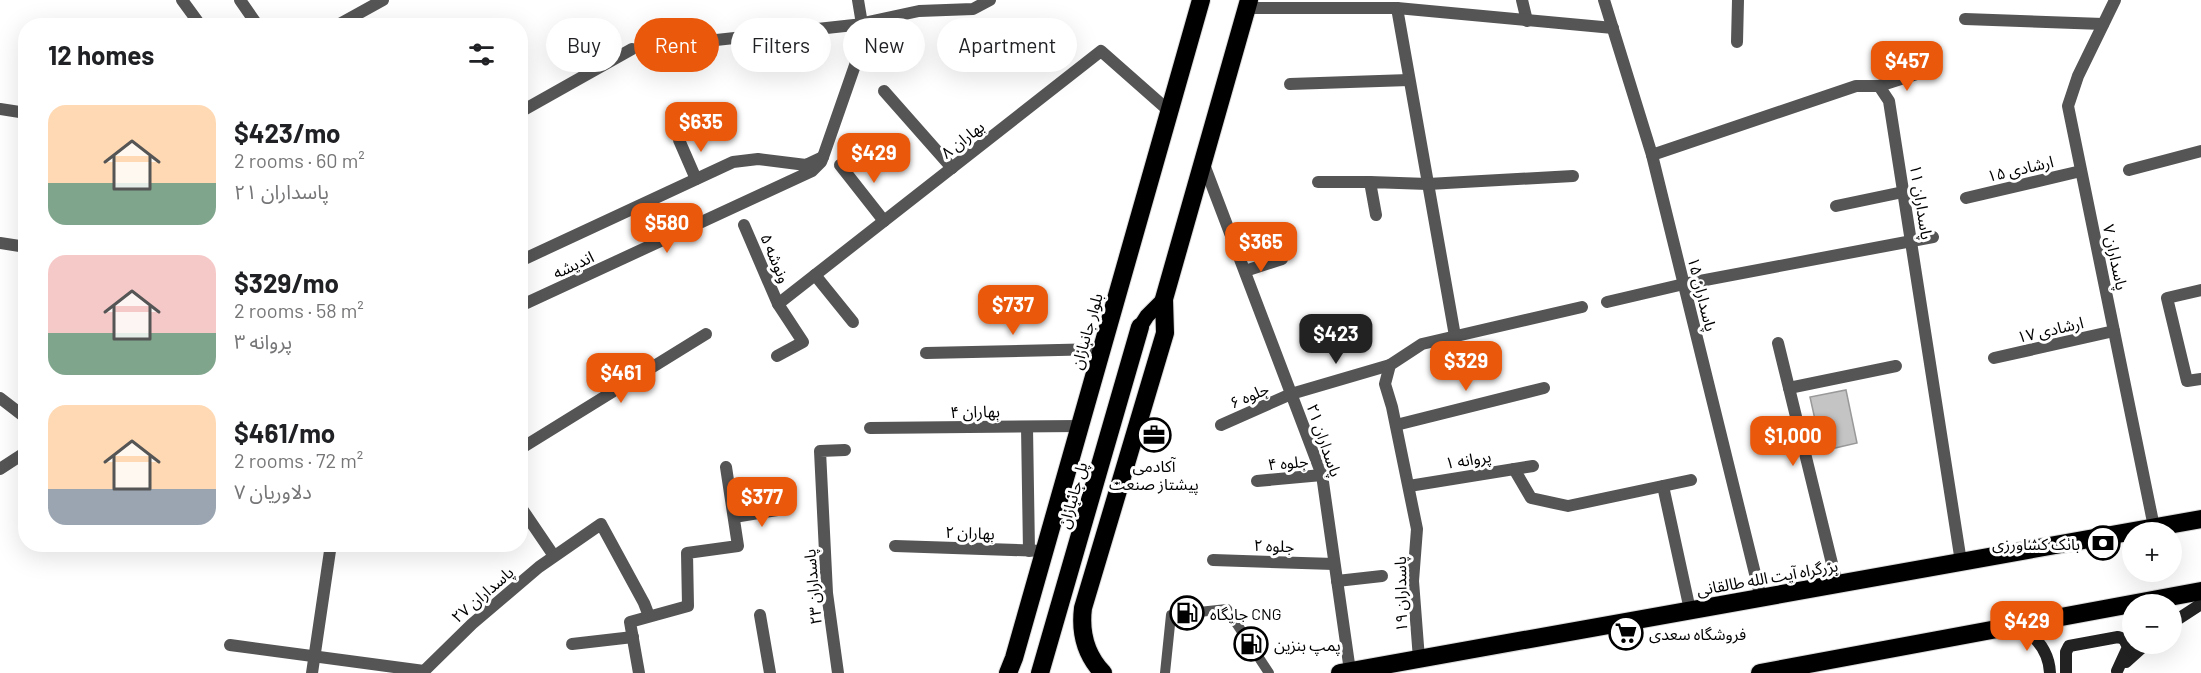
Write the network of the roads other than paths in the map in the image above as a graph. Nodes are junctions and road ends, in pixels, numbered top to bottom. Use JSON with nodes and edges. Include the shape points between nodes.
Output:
{"nodes":[{"id":1,"x":182,"y":0,"type":"edge"},
{"id":2,"x":240,"y":0,"type":"edge"},
{"id":3,"x":383,"y":0,"type":"edge"},
{"id":4,"x":858,"y":0,"type":"edge"},
{"id":5,"x":990,"y":0,"type":"edge"},
{"id":6,"x":1440,"y":0,"type":"edge"},
{"id":7,"x":1522,"y":0,"type":"edge"},
{"id":8,"x":1604,"y":0,"type":"edge"},
{"id":9,"x":1738,"y":0,"type":"edge"},
{"id":10,"x":2115,"y":0,"type":"edge"},
{"id":11,"x":1198,"y":2,"type":"edge"},
{"id":12,"x":1248,"y":4,"type":"edge"},
{"id":13,"x":1361,"y":4,"type":"edge"},
{"id":14,"x":1397,"y":8,"type":"junction"},
{"id":15,"x":1446,"y":13,"type":"junction"},
{"id":16,"x":195,"y":18,"type":"edge"},
{"id":17,"x":252,"y":18,"type":"edge"},
{"id":18,"x":350,"y":18,"type":"edge"},
{"id":19,"x":858,"y":18,"type":"edge"},
{"id":20,"x":886,"y":18,"type":"edge"},
{"id":21,"x":1965,"y":19,"type":"dead end"},
{"id":22,"x":1527,"y":21,"type":"junction"},
{"id":23,"x":2103,"y":24,"type":"junction"},
{"id":24,"x":843,"y":26,"type":"edge"},
{"id":25,"x":1613,"y":28,"type":"junction"},
{"id":26,"x":719,"y":40,"type":"edge"},
{"id":27,"x":1737,"y":42,"type":"dead end"},
{"id":28,"x":632,"y":49,"type":"dead end"},
{"id":29,"x":1926,"y":71,"type":"dead end"},
{"id":30,"x":853,"y":72,"type":"edge"},
{"id":31,"x":1409,"y":80,"type":"junction"},
{"id":32,"x":1290,"y":84,"type":"dead end"},
{"id":33,"x":1879,"y":86,"type":"junction"},
{"id":34,"x":884,"y":91,"type":"dead end"},
{"id":35,"x":528,"y":108,"type":"edge"},
{"id":36,"x":0,"y":109,"type":"edge"},
{"id":37,"x":1169,"y":111,"type":"junction"},
{"id":38,"x":18,"y":112,"type":"edge"},
{"id":39,"x":679,"y":140,"type":"dead end"},
{"id":40,"x":2201,"y":152,"type":"edge"},
{"id":41,"x":1652,"y":155,"type":"junction"},
{"id":42,"x":823,"y":157,"type":"junction"},
{"id":43,"x":1203,"y":161,"type":"junction"},
{"id":44,"x":840,"y":165,"type":"dead end"},
{"id":45,"x":952,"y":168,"type":"junction"},
{"id":46,"x":2129,"y":170,"type":"dead end"},
{"id":47,"x":2081,"y":171,"type":"junction"},
{"id":48,"x":1573,"y":176,"type":"dead end"},
{"id":49,"x":696,"y":179,"type":"junction"},
{"id":50,"x":1318,"y":182,"type":"dead end"},
{"id":51,"x":1370,"y":182,"type":"junction"},
{"id":52,"x":1428,"y":184,"type":"junction"},
{"id":53,"x":1903,"y":192,"type":"junction"},
{"id":54,"x":1966,"y":198,"type":"dead end"},
{"id":55,"x":1836,"y":206,"type":"dead end"},
{"id":56,"x":1376,"y":215,"type":"dead end"},
{"id":57,"x":884,"y":221,"type":"junction"},
{"id":58,"x":744,"y":225,"type":"dead end"},
{"id":59,"x":1933,"y":237,"type":"dead end"},
{"id":60,"x":1911,"y":242,"type":"junction"},
{"id":61,"x":0,"y":243,"type":"edge"},
{"id":62,"x":18,"y":246,"type":"edge"},
{"id":63,"x":528,"y":257,"type":"edge"},
{"id":64,"x":1282,"y":259,"type":"dead end"},
{"id":65,"x":1245,"y":271,"type":"junction"},
{"id":66,"x":815,"y":275,"type":"junction"},
{"id":67,"x":1684,"y":284,"type":"junction"},
{"id":68,"x":2201,"y":290,"type":"edge"},
{"id":69,"x":1164,"y":299,"type":"junction"},
{"id":70,"x":528,"y":302,"type":"edge"},
{"id":71,"x":1607,"y":302,"type":"dead end"},
{"id":72,"x":778,"y":304,"type":"junction"},
{"id":73,"x":1582,"y":307,"type":"dead end"},
{"id":74,"x":853,"y":322,"type":"dead end"},
{"id":75,"x":1140,"y":327,"type":"joint"},
{"id":76,"x":2114,"y":331,"type":"junction"},
{"id":77,"x":706,"y":334,"type":"dead end"},
{"id":78,"x":1455,"y":336,"type":"junction"},
{"id":79,"x":1778,"y":343,"type":"dead end"},
{"id":80,"x":1101,"y":349,"type":"junction"},
{"id":81,"x":926,"y":353,"type":"dead end"},
{"id":82,"x":777,"y":356,"type":"dead end"},
{"id":83,"x":1994,"y":358,"type":"dead end"},
{"id":84,"x":1390,"y":364,"type":"junction"},
{"id":85,"x":1896,"y":366,"type":"dead end"},
{"id":86,"x":2201,"y":379,"type":"edge"},
{"id":87,"x":1544,"y":388,"type":"dead end"},
{"id":88,"x":1789,"y":388,"type":"junction"},
{"id":89,"x":1291,"y":394,"type":"junction"},
{"id":90,"x":0,"y":398,"type":"edge"},
{"id":91,"x":18,"y":412,"type":"edge"},
{"id":92,"x":1221,"y":425,"type":"dead end"},
{"id":93,"x":1396,"y":425,"type":"junction"},
{"id":94,"x":1080,"y":426,"type":"junction"},
{"id":95,"x":1027,"y":427,"type":"junction"},
{"id":96,"x":870,"y":428,"type":"dead end"},
{"id":97,"x":528,"y":444,"type":"edge"},
{"id":98,"x":845,"y":450,"type":"dead end"},
{"id":99,"x":18,"y":457,"type":"edge"},
{"id":100,"x":1533,"y":466,"type":"dead end"},
{"id":101,"x":726,"y":467,"type":"dead end"},
{"id":102,"x":0,"y":469,"type":"edge"},
{"id":103,"x":1514,"y":469,"type":"junction"},
{"id":104,"x":1322,"y":475,"type":"junction"},
{"id":105,"x":1691,"y":480,"type":"dead end"},
{"id":106,"x":1257,"y":481,"type":"dead end"},
{"id":107,"x":1409,"y":486,"type":"junction"},
{"id":108,"x":1662,"y":486,"type":"junction"},
{"id":109,"x":784,"y":508,"type":"dead end"},
{"id":110,"x":734,"y":517,"type":"junction"},
{"id":111,"x":528,"y":518,"type":"edge"},
{"id":112,"x":2201,"y":519,"type":"edge"},
{"id":113,"x":2153,"y":522,"type":"edge"},
{"id":114,"x":2182,"y":522,"type":"edge"},
{"id":115,"x":2122,"y":533,"type":"edge"},
{"id":116,"x":895,"y":546,"type":"dead end"},
{"id":117,"x":1037,"y":551,"type":"junction"},
{"id":118,"x":330,"y":552,"type":"edge"},
{"id":119,"x":554,"y":556,"type":"junction"},
{"id":120,"x":1213,"y":560,"type":"dead end"},
{"id":121,"x":1961,"y":562,"type":"junction"},
{"id":122,"x":1334,"y":564,"type":"junction"},
{"id":123,"x":1382,"y":576,"type":"dead end"},
{"id":124,"x":1337,"y":581,"type":"junction"},
{"id":125,"x":1837,"y":584,"type":"junction"},
{"id":126,"x":2201,"y":591,"type":"edge"},
{"id":127,"x":1761,"y":598,"type":"junction"},
{"id":128,"x":2201,"y":604,"type":"edge"},
{"id":129,"x":1690,"y":610,"type":"junction"},
{"id":130,"x":760,"y":615,"type":"dead end"},
{"id":131,"x":649,"y":616,"type":"junction"},
{"id":132,"x":2182,"y":616,"type":"edge"},
{"id":133,"x":2018,"y":625,"type":"junction"},
{"id":134,"x":633,"y":637,"type":"junction"},
{"id":135,"x":230,"y":645,"type":"dead end"},
{"id":136,"x":572,"y":645,"type":"dead end"},
{"id":137,"x":2135,"y":654,"type":"edge"},
{"id":138,"x":1090,"y":655,"type":"junction"},
{"id":139,"x":315,"y":656,"type":"junction"},
{"id":140,"x":1419,"y":659,"type":"junction"},
{"id":141,"x":1014,"y":668,"type":"edge"},
{"id":142,"x":423,"y":672,"type":"edge"},
{"id":143,"x":1345,"y":672,"type":"edge"},
{"id":144,"x":2115,"y":672,"type":"edge"},
{"id":145,"x":312,"y":673,"type":"edge"},
{"id":146,"x":639,"y":673,"type":"edge"},
{"id":147,"x":770,"y":673,"type":"edge"},
{"id":148,"x":838,"y":673,"type":"edge"},
{"id":149,"x":1040,"y":673,"type":"edge"},
{"id":150,"x":1085,"y":673,"type":"edge"},
{"id":151,"x":1103,"y":673,"type":"edge"},
{"id":152,"x":1166,"y":673,"type":"edge"},
{"id":153,"x":1269,"y":673,"type":"edge"},
{"id":154,"x":1760,"y":673,"type":"edge"},
{"id":155,"x":2050,"y":673,"type":"edge"},
{"id":156,"x":2066,"y":673,"type":"edge"}],
"edges":[{"from":1,"to":16,"type":"street"},
{"from":2,"to":17,"type":"street"},
{"from":3,"to":18,"type":"street"},
{"from":4,"to":19,"type":"street"},
{"from":5,"to":20,"type":"street","via":[[973,9],[919,11]]},
{"from":6,"to":15,"type":"street"},
{"from":7,"to":22,"type":"street"},
{"from":8,"to":25,"type":"street","name":"پاسداران ۱۵"},
{"from":9,"to":27,"type":"street"},
{"from":10,"to":23,"type":"street","name":"پاسداران ۷"},
{"from":11,"to":37,"type":"highway","name":"بلوار جانبازان"},
{"from":12,"to":13,"type":"street"},
{"from":12,"to":43,"type":"highway"},
{"from":13,"to":14,"type":"street"},
{"from":14,"to":15,"type":"street"},
{"from":14,"to":31,"type":"street"},
{"from":15,"to":22,"type":"street"},
{"from":21,"to":23,"type":"street"},
{"from":22,"to":25,"type":"street"},
{"from":23,"to":47,"type":"street","name":"پاسداران ۷","via":[[2068,106]]},
{"from":24,"to":26,"type":"street"},
{"from":25,"to":41,"type":"street","name":"پاسداران ۱۵"},
{"from":28,"to":35,"type":"street"},
{"from":29,"to":33,"type":"street"},
{"from":30,"to":42,"type":"street"},
{"from":31,"to":32,"type":"street"},
{"from":31,"to":52,"type":"street"},
{"from":33,"to":41,"type":"street","via":[[1856,86]]},
{"from":33,"to":53,"type":"street","name":"پاسداران ١١","via":[[1889,101]]},
{"from":34,"to":45,"type":"street"},
{"from":36,"to":38,"type":"street"},
{"from":37,"to":45,"type":"street","name":"بهاران ۸","via":[[1101,51]]},
{"from":37,"to":80,"type":"highway","name":"بلوار جانبازان"},
{"from":39,"to":49,"type":"street"},
{"from":40,"to":46,"type":"street"},
{"from":41,"to":67,"type":"street","name":"پاسداران ۱۵"},
{"from":42,"to":49,"type":"street","name":"اندیشه","via":[[806,165],[741,160]]},
{"from":42,"to":70,"type":"street","name":"اندیشه","via":[[817,167],[802,176]]},
{"from":43,"to":65,"type":"street","name":"پاسداران ۲۱"},
{"from":43,"to":69,"type":"highway"},
{"from":44,"to":57,"type":"street"},
{"from":45,"to":57,"type":"street","name":"بهاران ۸"},
{"from":47,"to":54,"type":"street","name":"ارشادی ۱۵"},
{"from":47,"to":76,"type":"street","name":"پاسداران ۷"},
{"from":48,"to":52,"type":"street"},
{"from":49,"to":63,"type":"street","name":"اندیشه"},
{"from":50,"to":51,"type":"street"},
{"from":51,"to":52,"type":"street"},
{"from":51,"to":56,"type":"street"},
{"from":52,"to":78,"type":"street"},
{"from":53,"to":55,"type":"street"},
{"from":53,"to":60,"type":"street","name":"پاسداران ١١"},
{"from":57,"to":66,"type":"street","name":"بهاران ۸"},
{"from":58,"to":72,"type":"street","name":"ونوشه ۵"},
{"from":59,"to":60,"type":"street"},
{"from":60,"to":67,"type":"street"},
{"from":60,"to":121,"type":"street","name":"پاسداران ١١"},
{"from":61,"to":62,"type":"street"},
{"from":64,"to":65,"type":"street"},
{"from":65,"to":89,"type":"street","name":"پاسداران ۲۱"},
{"from":66,"to":72,"type":"street","name":"بهاران ۸"},
{"from":66,"to":74,"type":"street"},
{"from":67,"to":71,"type":"street"},
{"from":67,"to":127,"type":"street","name":"پاسداران ۱۵"},
{"from":68,"to":86,"type":"street","via":[[2167,298],[2187,381]]},
{"from":69,"to":75,"type":"main road"},
{"from":69,"to":138,"type":"highway","via":[[1165,333],[1083,608],[1083,632]]},
{"from":72,"to":82,"type":"street","via":[[803,342]]},
{"from":73,"to":78,"type":"street","name":"جلوه ۶"},
{"from":75,"to":149,"type":"highway","name":"پل جانبازان"},
{"from":76,"to":83,"type":"street","name":"ارشادی ۱۷"},
{"from":76,"to":113,"type":"street","name":"پاسداران ۷"},
{"from":77,"to":97,"type":"street"},
{"from":78,"to":84,"type":"street","name":"جلوه ۶","via":[[1422,344]]},
{"from":79,"to":88,"type":"street"},
{"from":80,"to":81,"type":"street"},
{"from":80,"to":94,"type":"highway","name":"بلوار جانبازان"},
{"from":84,"to":89,"type":"street","name":"جلوه ۶"},
{"from":84,"to":93,"type":"street","name":"پاسداران ۱۹","via":[[1384,384]]},
{"from":85,"to":88,"type":"street"},
{"from":87,"to":93,"type":"street"},
{"from":88,"to":125,"type":"street"},
{"from":89,"to":92,"type":"street","name":"جلوه ۶"},
{"from":89,"to":104,"type":"street","name":"پاسداران ۲۱"},
{"from":90,"to":91,"type":"street"},
{"from":93,"to":107,"type":"street","name":"پاسداران ۱۹"},
{"from":94,"to":95,"type":"street","name":"بهاران ۴"},
{"from":94,"to":117,"type":"highway","name":"بلوار جانبازان"},
{"from":95,"to":96,"type":"street","name":"بهاران ۴"},
{"from":95,"to":117,"type":"street"},
{"from":98,"to":148,"type":"street","name":"پاسداران ۲۳","via":[[820,451],[827,593]]},
{"from":99,"to":102,"type":"street"},
{"from":100,"to":103,"type":"street","name":"پروانه ۱"},
{"from":101,"to":110,"type":"street"},
{"from":103,"to":107,"type":"street","name":"پروانه ۱"},
{"from":103,"to":108,"type":"street","via":[[1531,498],[1568,506]]},
{"from":104,"to":106,"type":"street","name":"جلوه ۴"},
{"from":104,"to":122,"type":"street","name":"پاسداران ۲۱"},
{"from":105,"to":108,"type":"street"},
{"from":107,"to":140,"type":"street","name":"پاسداران ۱۹","via":[[1417,529],[1413,582]]},
{"from":108,"to":129,"type":"street"},
{"from":109,"to":110,"type":"street"},
{"from":110,"to":131,"type":"street","via":[[738,546],[687,553],[688,606]]},
{"from":111,"to":119,"type":"street"},
{"from":112,"to":114,"type":"highway","name":"بزرگراه آیت الله طالقانی"},
{"from":115,"to":121,"type":"highway","name":"بزرگراه آیت الله طالقانی"},
{"from":116,"to":117,"type":"street","name":"بهاران ۲"},
{"from":117,"to":141,"type":"highway","name":"بلوار جانبازان"},
{"from":118,"to":139,"type":"street"},
{"from":119,"to":131,"type":"street","name":"پاسداران ۲۷","via":[[601,524]]},
{"from":119,"to":142,"type":"street","name":"پاسداران ۲۷","via":[[472,624]]},
{"from":120,"to":122,"type":"street","name":"جلوه ۲"},
{"from":121,"to":125,"type":"highway","name":"بزرگراه آیت الله طالقانی"},
{"from":122,"to":124,"type":"street","name":"پاسداران ۲۱"},
{"from":123,"to":124,"type":"street"},
{"from":124,"to":143,"type":"street","name":"پاسداران ۲۱"},
{"from":125,"to":127,"type":"highway","name":"بزرگراه آیت الله طالقانی"},
{"from":126,"to":133,"type":"highway"},
{"from":127,"to":129,"type":"highway","name":"بزرگراه آیت الله طالقانی"},
{"from":128,"to":132,"type":"main road"},
{"from":129,"to":140,"type":"highway","name":"بزرگراه آیت الله طالقانی"},
{"from":130,"to":147,"type":"street"},
{"from":131,"to":134,"type":"street","via":[[630,622]]},
{"from":133,"to":154,"type":"highway"},
{"from":133,"to":155,"type":"main road","via":[[2037,640],[2047,657]]},
{"from":134,"to":136,"type":"street"},
{"from":134,"to":146,"type":"street"},
{"from":135,"to":139,"type":"street"},
{"from":137,"to":144,"type":"main road"},
{"from":138,"to":150,"type":"highway"},
{"from":138,"to":151,"type":"highway"},
{"from":139,"to":142,"type":"street"},
{"from":139,"to":145,"type":"street"},
{"from":140,"to":143,"type":"highway","name":"بزرگراه آیت الله طالقانی"},
{"from":144,"to":156,"type":"main road","via":[[2128,647],[2118,637],[2069,646]]},
{"from":152,"to":153,"type":"lane","via":[[1171,615],[1227,609]]}]}
